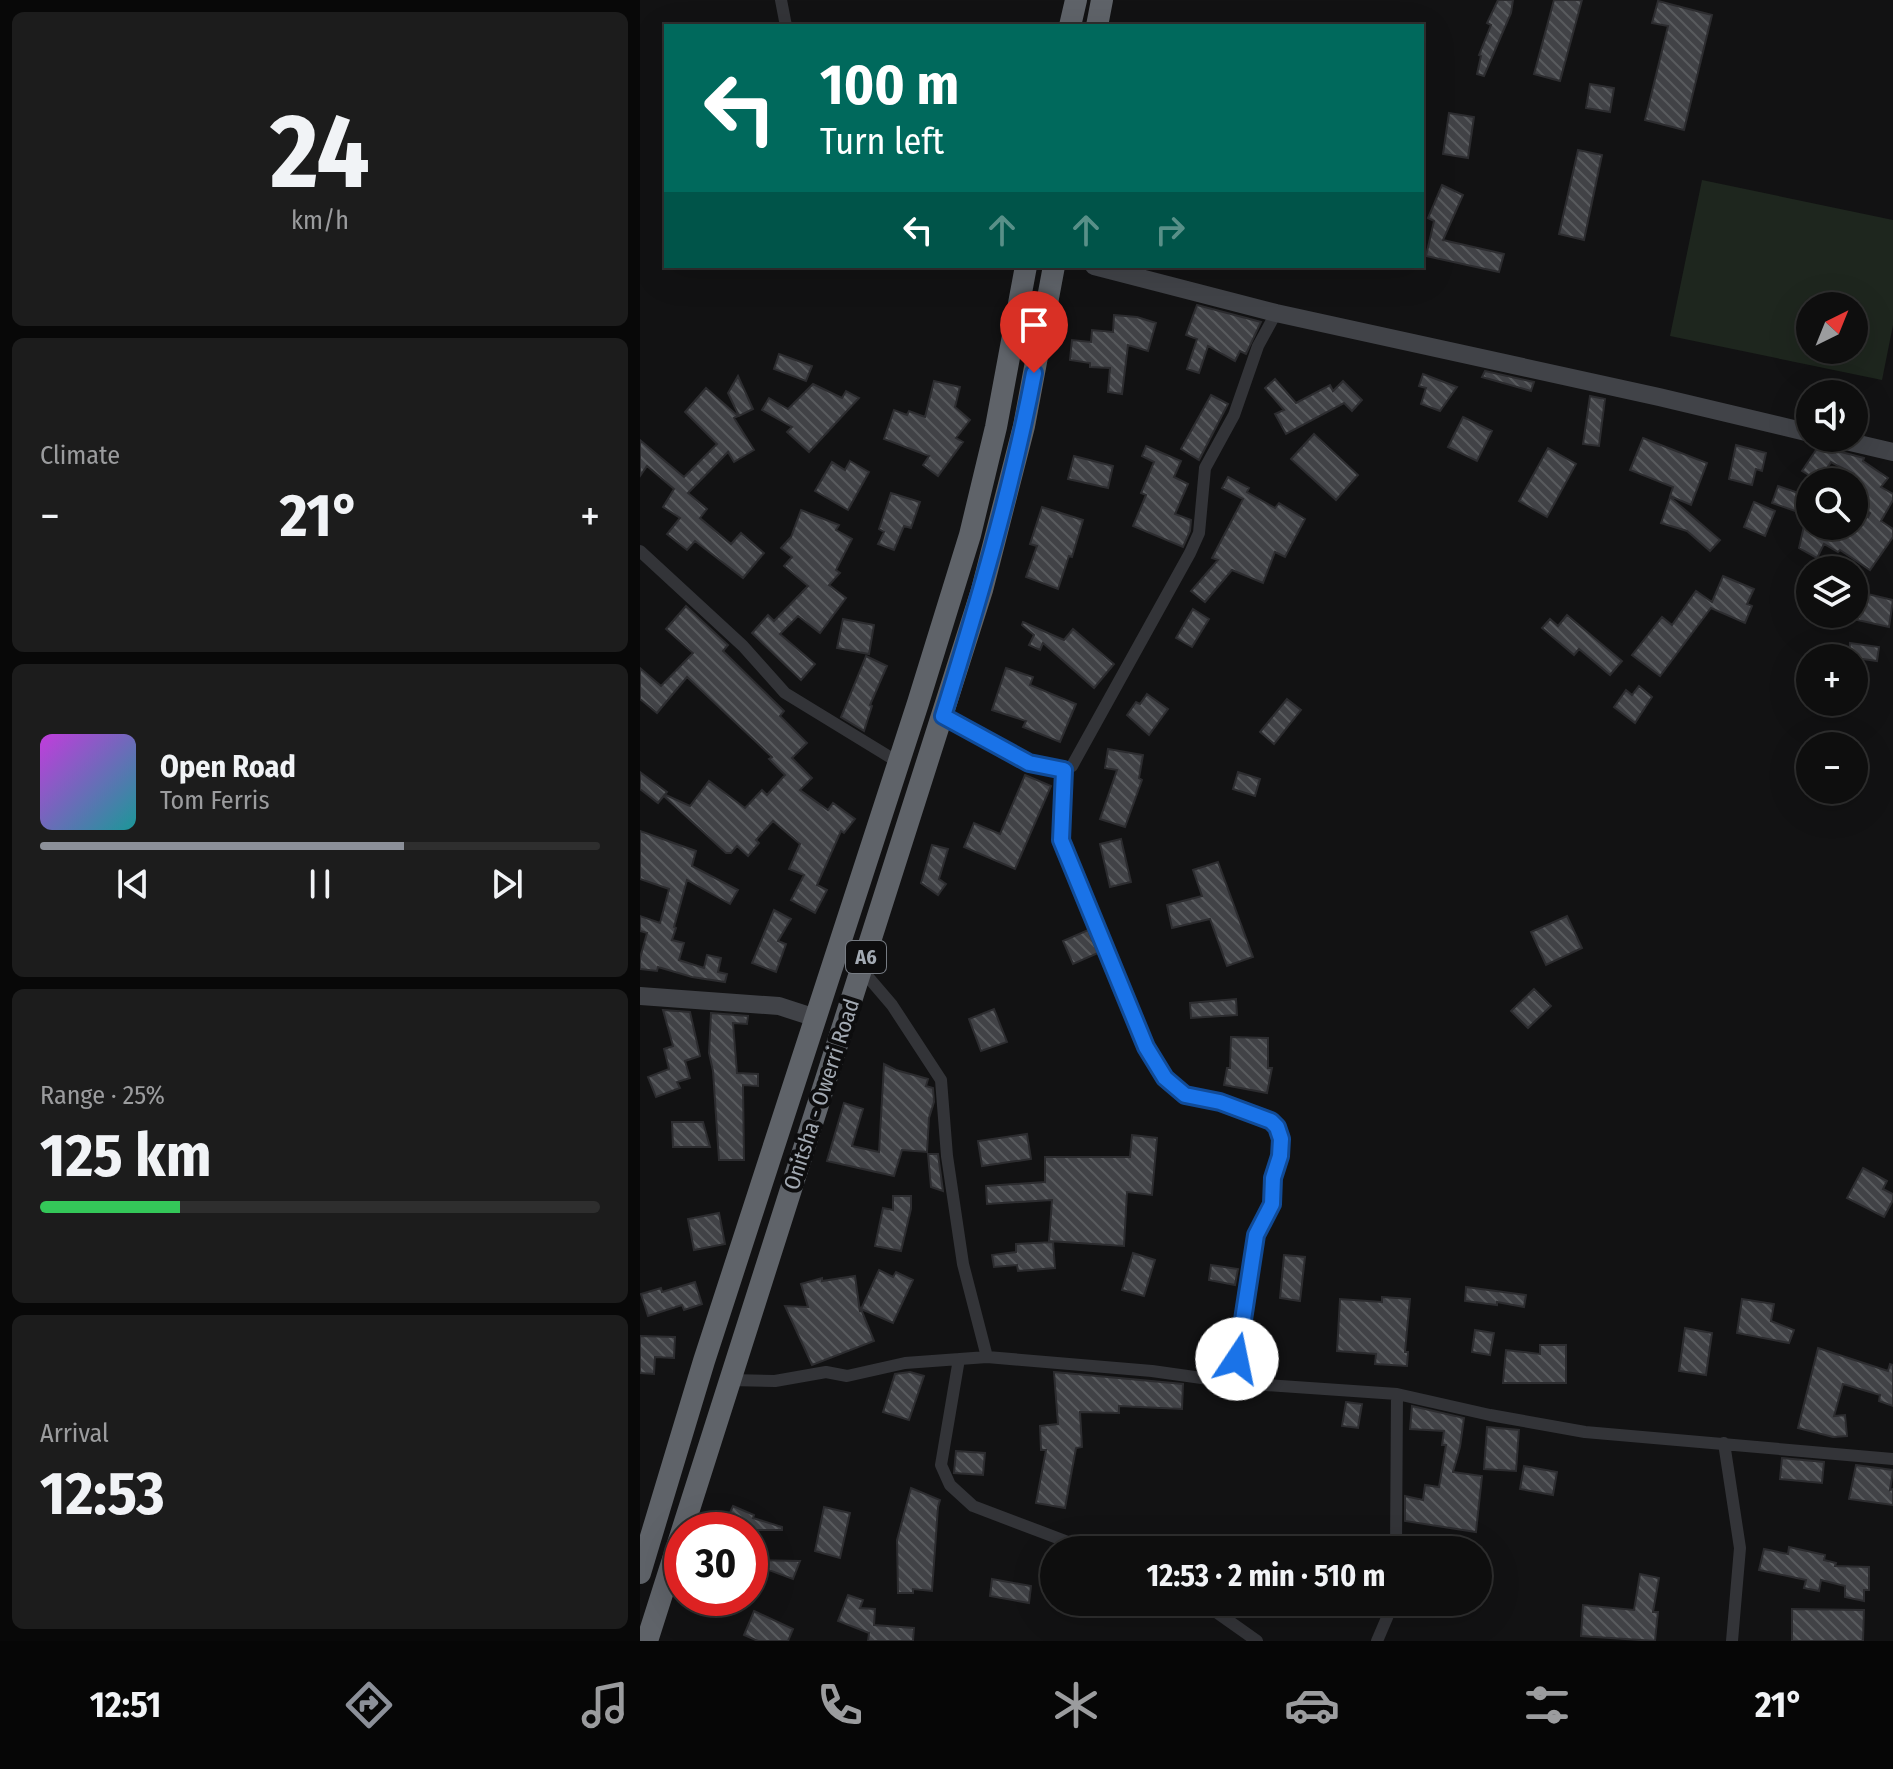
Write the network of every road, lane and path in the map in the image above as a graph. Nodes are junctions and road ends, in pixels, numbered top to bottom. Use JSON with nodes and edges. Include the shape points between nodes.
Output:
{"nodes":[{"id":1,"x":781,"y":0,"type":"edge"},
{"id":2,"x":1076,"y":0,"type":"edge"},
{"id":3,"x":1102,"y":0,"type":"edge"},
{"id":4,"x":786,"y":24,"type":"edge"},
{"id":5,"x":1070,"y":24,"type":"edge"},
{"id":6,"x":1097,"y":24,"type":"edge"},
{"id":7,"x":1026,"y":268,"type":"edge"},
{"id":8,"x":1054,"y":268,"type":"edge"},
{"id":9,"x":1102,"y":268,"type":"edge"},
{"id":10,"x":1276,"y":313,"type":"junction"},
{"id":11,"x":1796,"y":430,"type":"edge"},
{"id":12,"x":1868,"y":446,"type":"edge"},
{"id":13,"x":1893,"y":452,"type":"edge"},
{"id":14,"x":640,"y":551,"type":"edge"},
{"id":15,"x":943,"y":716,"type":"junction"},
{"id":16,"x":898,"y":762,"type":"junction"},
{"id":17,"x":1064,"y":770,"type":"junction"},
{"id":18,"x":862,"y":970,"type":"junction"},
{"id":19,"x":640,"y":996,"type":"edge"},
{"id":20,"x":816,"y":1018,"type":"junction"},
{"id":21,"x":987,"y":1357,"type":"junction"},
{"id":22,"x":959,"y":1359,"type":"junction"},
{"id":23,"x":729,"y":1380,"type":"junction"},
{"id":24,"x":1232,"y":1382,"type":"junction"},
{"id":25,"x":1397,"y":1394,"type":"junction"},
{"id":26,"x":1724,"y":1443,"type":"junction"},
{"id":27,"x":1893,"y":1459,"type":"edge"},
{"id":28,"x":1052,"y":1536,"type":"edge"},
{"id":29,"x":1396,"y":1536,"type":"edge"},
{"id":30,"x":640,"y":1573,"type":"edge"},
{"id":31,"x":1222,"y":1616,"type":"edge"},
{"id":32,"x":1388,"y":1616,"type":"edge"},
{"id":33,"x":647,"y":1641,"type":"edge"},
{"id":34,"x":1257,"y":1641,"type":"edge"},
{"id":35,"x":1377,"y":1641,"type":"edge"},
{"id":36,"x":1732,"y":1641,"type":"edge"}],
"edges":[{"from":1,"to":4,"type":"street"},
{"from":2,"to":5,"type":"highway"},
{"from":3,"to":6,"type":"highway"},
{"from":7,"to":16,"type":"highway","name":"Onitsha - Owerri Road","number":"A6","via":[[970,535]]},
{"from":8,"to":15,"type":"highway","name":"Onitsha - Owerri Road","number":"A6","via":[[1024,426]]},
{"from":9,"to":10,"type":"street"},
{"from":10,"to":11,"type":"street"},
{"from":10,"to":17,"type":"street","via":[[1258,346],[1234,415],[1205,468],[1199,533],[1190,553],[1089,738]]},
{"from":12,"to":13,"type":"street"},
{"from":14,"to":16,"type":"street","via":[[743,646],[785,693]]},
{"from":15,"to":17,"type":"street","via":[[1029,763]]},
{"from":15,"to":18,"type":"highway","name":"Onitsha - Owerri Road","number":"A6"},
{"from":16,"to":20,"type":"highway","name":"Onitsha - Owerri Road","number":"A6"},
{"from":17,"to":24,"type":"street","via":[[1061,840],[1165,1078],[1185,1095],[1271,1121],[1281,1139],[1272,1204],[1256,1235]]},
{"from":18,"to":21,"type":"street","via":[[941,1080],[963,1264]]},
{"from":18,"to":23,"type":"highway","name":"Onitsha - Owerri Road","number":"A6"},
{"from":19,"to":20,"type":"street","via":[[779,1006]]},
{"from":20,"to":30,"type":"highway","name":"Onitsha - Owerri Road","number":"A6"},
{"from":21,"to":22,"type":"street"},
{"from":21,"to":24,"type":"street"},
{"from":22,"to":23,"type":"street","via":[[905,1363],[847,1376],[826,1372],[775,1381]]},
{"from":22,"to":28,"type":"street","via":[[941,1465],[950,1485],[973,1506]]},
{"from":23,"to":33,"type":"highway","name":"Onitsha - Owerri Road","number":"A6"},
{"from":24,"to":25,"type":"street"},
{"from":25,"to":26,"type":"street","via":[[1585,1432]]},
{"from":25,"to":29,"type":"street"},
{"from":26,"to":27,"type":"street"},
{"from":26,"to":36,"type":"street","via":[[1740,1548]]},
{"from":31,"to":34,"type":"street"},
{"from":32,"to":35,"type":"street"}]}
